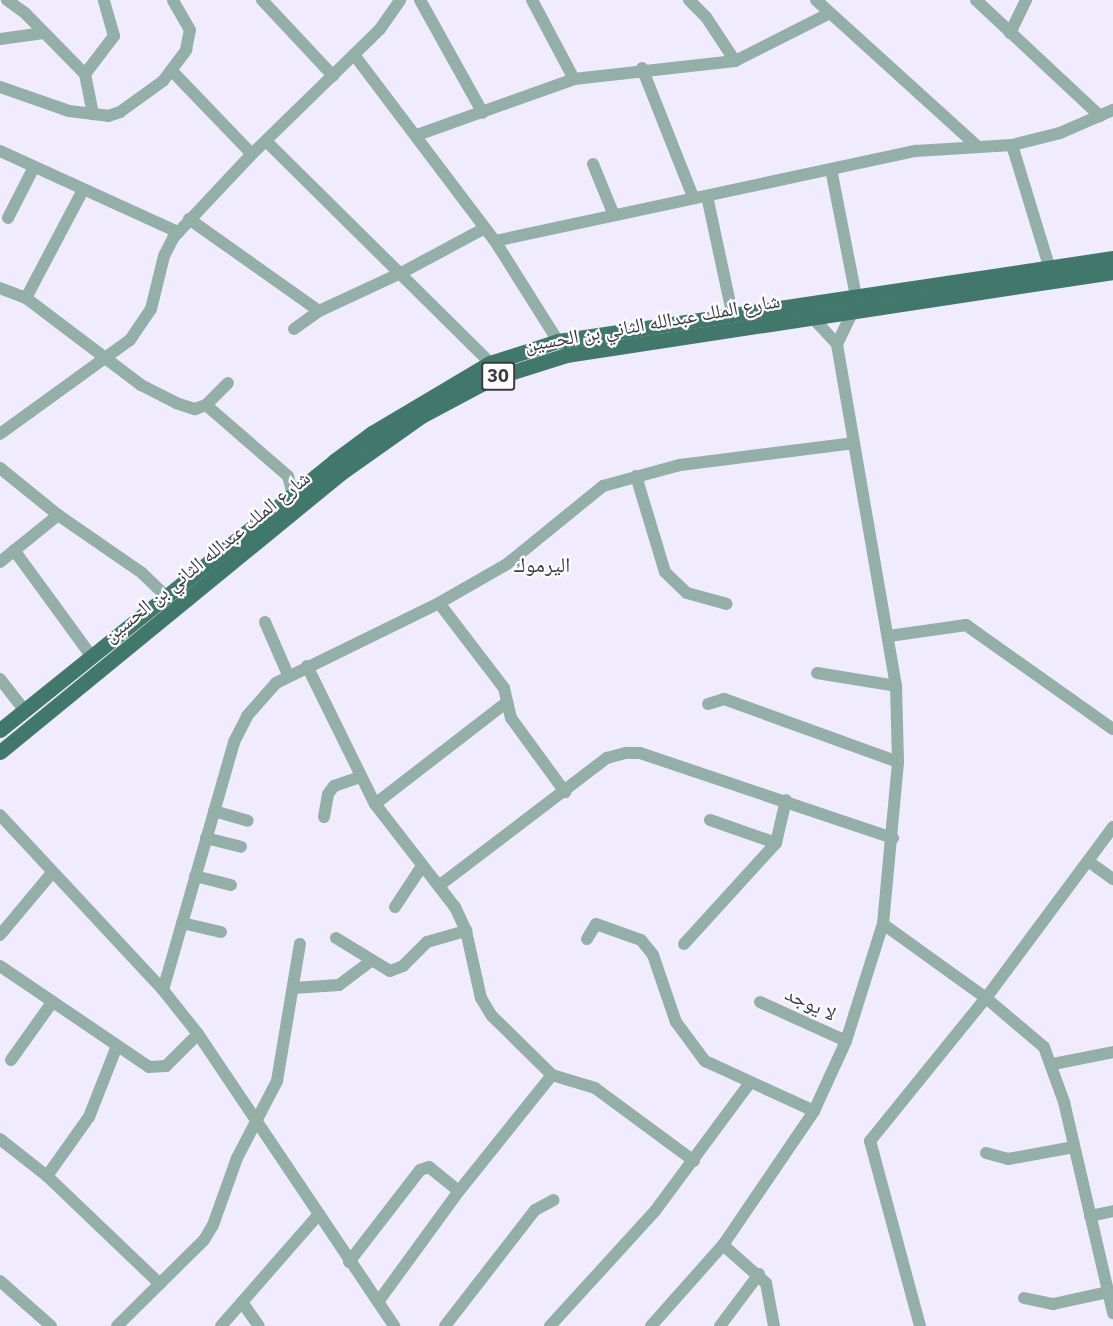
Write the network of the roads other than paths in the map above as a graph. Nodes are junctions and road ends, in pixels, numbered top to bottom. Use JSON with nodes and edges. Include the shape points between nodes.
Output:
{"nodes":[{"id":1,"x":7,"y":0,"type":"edge"},
{"id":2,"x":104,"y":0,"type":"edge"},
{"id":3,"x":173,"y":0,"type":"edge"},
{"id":4,"x":262,"y":0,"type":"edge"},
{"id":5,"x":400,"y":0,"type":"edge"},
{"id":6,"x":420,"y":0,"type":"edge"},
{"id":7,"x":532,"y":0,"type":"edge"},
{"id":8,"x":689,"y":0,"type":"edge"},
{"id":9,"x":816,"y":0,"type":"edge"},
{"id":10,"x":976,"y":0,"type":"edge"},
{"id":11,"x":1026,"y":0,"type":"edge"},
{"id":12,"x":828,"y":14,"type":"junction"},
{"id":13,"x":44,"y":33,"type":"junction"},
{"id":14,"x":1010,"y":33,"type":"junction"},
{"id":15,"x":0,"y":39,"type":"edge"},
{"id":16,"x":355,"y":56,"type":"junction"},
{"id":17,"x":735,"y":61,"type":"junction"},
{"id":18,"x":642,"y":68,"type":"junction"},
{"id":19,"x":172,"y":71,"type":"junction"},
{"id":20,"x":85,"y":74,"type":"junction"},
{"id":21,"x":333,"y":76,"type":"junction"},
{"id":22,"x":574,"y":78,"type":"junction"},
{"id":23,"x":0,"y":87,"type":"edge"},
{"id":24,"x":1113,"y":110,"type":"edge"},
{"id":25,"x":483,"y":113,"type":"junction"},
{"id":26,"x":93,"y":114,"type":"junction"},
{"id":27,"x":1100,"y":116,"type":"junction"},
{"id":28,"x":417,"y":135,"type":"junction"},
{"id":29,"x":266,"y":141,"type":"junction"},
{"id":30,"x":1012,"y":145,"type":"junction"},
{"id":31,"x":976,"y":146,"type":"junction"},
{"id":32,"x":0,"y":151,"type":"edge"},
{"id":33,"x":252,"y":154,"type":"junction"},
{"id":34,"x":593,"y":164,"type":"dead end"},
{"id":35,"x":34,"y":167,"type":"junction"},
{"id":36,"x":831,"y":169,"type":"junction"},
{"id":37,"x":83,"y":190,"type":"junction"},
{"id":38,"x":707,"y":196,"type":"junction"},
{"id":39,"x":693,"y":197,"type":"junction"},
{"id":40,"x":614,"y":213,"type":"junction"},
{"id":41,"x":8,"y":218,"type":"dead end"},
{"id":42,"x":189,"y":219,"type":"junction"},
{"id":43,"x":485,"y":228,"type":"junction"},
{"id":44,"x":178,"y":232,"type":"junction"},
{"id":45,"x":495,"y":241,"type":"junction"},
{"id":46,"x":1113,"y":258,"type":"edge"},
{"id":47,"x":1050,"y":269,"type":"junction"},
{"id":48,"x":403,"y":272,"type":"junction"},
{"id":49,"x":1113,"y":272,"type":"edge"},
{"id":50,"x":0,"y":288,"type":"edge"},
{"id":51,"x":956,"y":290,"type":"junction"},
{"id":52,"x":26,"y":298,"type":"junction"},
{"id":53,"x":855,"y":303,"type":"junction"},
{"id":54,"x":319,"y":310,"type":"junction"},
{"id":55,"x":732,"y":313,"type":"junction"},
{"id":56,"x":811,"y":316,"type":"junction"},
{"id":57,"x":294,"y":329,"type":"dead end"},
{"id":58,"x":558,"y":341,"type":"junction"},
{"id":59,"x":837,"y":344,"type":"junction"},
{"id":60,"x":106,"y":357,"type":"junction"},
{"id":61,"x":490,"y":363,"type":"junction"},
{"id":62,"x":228,"y":383,"type":"dead end"},
{"id":63,"x":206,"y":405,"type":"junction"},
{"id":64,"x":2,"y":429,"type":"edge"},
{"id":65,"x":853,"y":443,"type":"junction"},
{"id":66,"x":0,"y":468,"type":"edge"},
{"id":67,"x":636,"y":476,"type":"junction"},
{"id":68,"x":294,"y":502,"type":"junction"},
{"id":69,"x":58,"y":515,"type":"junction"},
{"id":70,"x":14,"y":550,"type":"junction"},
{"id":71,"x":0,"y":562,"type":"edge"},
{"id":72,"x":167,"y":597,"type":"junction"},
{"id":73,"x":439,"y":603,"type":"junction"},
{"id":74,"x":727,"y":604,"type":"dead end"},
{"id":75,"x":265,"y":622,"type":"dead end"},
{"id":76,"x":889,"y":636,"type":"junction"},
{"id":77,"x":92,"y":657,"type":"junction"},
{"id":78,"x":307,"y":666,"type":"junction"},
{"id":79,"x":817,"y":673,"type":"dead end"},
{"id":80,"x":288,"y":675,"type":"junction"},
{"id":81,"x":0,"y":679,"type":"edge"},
{"id":82,"x":896,"y":686,"type":"junction"},
{"id":83,"x":507,"y":702,"type":"junction"},
{"id":84,"x":708,"y":704,"type":"dead end"},
{"id":85,"x":24,"y":710,"type":"junction"},
{"id":86,"x":1113,"y":729,"type":"edge"},
{"id":87,"x":0,"y":730,"type":"edge"},
{"id":88,"x":0,"y":752,"type":"edge"},
{"id":89,"x":898,"y":762,"type":"junction"},
{"id":90,"x":360,"y":777,"type":"junction"},
{"id":91,"x":565,"y":792,"type":"junction"},
{"id":92,"x":786,"y":800,"type":"junction"},
{"id":93,"x":375,"y":804,"type":"junction"},
{"id":94,"x":214,"y":811,"type":"junction"},
{"id":95,"x":0,"y":815,"type":"edge"},
{"id":96,"x":324,"y":817,"type":"dead end"},
{"id":97,"x":710,"y":820,"type":"dead end"},
{"id":98,"x":248,"y":821,"type":"dead end"},
{"id":99,"x":1113,"y":827,"type":"edge"},
{"id":100,"x":206,"y":838,"type":"junction"},
{"id":101,"x":893,"y":838,"type":"junction"},
{"id":102,"x":776,"y":843,"type":"junction"},
{"id":103,"x":241,"y":847,"type":"dead end"},
{"id":104,"x":1088,"y":861,"type":"junction"},
{"id":105,"x":422,"y":866,"type":"junction"},
{"id":106,"x":51,"y":873,"type":"junction"},
{"id":107,"x":195,"y":876,"type":"junction"},
{"id":108,"x":1113,"y":879,"type":"edge"},
{"id":109,"x":231,"y":885,"type":"dead end"},
{"id":110,"x":440,"y":885,"type":"junction"},
{"id":111,"x":395,"y":907,"type":"dead end"},
{"id":112,"x":182,"y":923,"type":"junction"},
{"id":113,"x":883,"y":924,"type":"junction"},
{"id":114,"x":221,"y":932,"type":"dead end"},
{"id":115,"x":466,"y":932,"type":"junction"},
{"id":116,"x":0,"y":935,"type":"edge"},
{"id":117,"x":336,"y":938,"type":"dead end"},
{"id":118,"x":587,"y":939,"type":"dead end"},
{"id":119,"x":300,"y":944,"type":"dead end"},
{"id":120,"x":684,"y":944,"type":"dead end"},
{"id":121,"x":371,"y":961,"type":"junction"},
{"id":122,"x":0,"y":966,"type":"edge"},
{"id":123,"x":293,"y":988,"type":"junction"},
{"id":124,"x":163,"y":990,"type":"junction"},
{"id":125,"x":986,"y":998,"type":"junction"},
{"id":126,"x":760,"y":1002,"type":"dead end"},
{"id":127,"x":51,"y":1004,"type":"junction"},
{"id":128,"x":198,"y":1034,"type":"junction"},
{"id":129,"x":846,"y":1041,"type":"junction"},
{"id":130,"x":117,"y":1046,"type":"junction"},
{"id":131,"x":1113,"y":1052,"type":"edge"},
{"id":132,"x":11,"y":1060,"type":"dead end"},
{"id":133,"x":1053,"y":1064,"type":"junction"},
{"id":134,"x":552,"y":1075,"type":"junction"},
{"id":135,"x":748,"y":1083,"type":"junction"},
{"id":136,"x":814,"y":1111,"type":"junction"},
{"id":137,"x":257,"y":1120,"type":"junction"},
{"id":138,"x":0,"y":1139,"type":"edge"},
{"id":139,"x":1074,"y":1147,"type":"junction"},
{"id":140,"x":986,"y":1153,"type":"dead end"},
{"id":141,"x":694,"y":1161,"type":"junction"},
{"id":142,"x":47,"y":1176,"type":"junction"},
{"id":143,"x":459,"y":1191,"type":"junction"},
{"id":144,"x":554,"y":1200,"type":"dead end"},
{"id":145,"x":1113,"y":1211,"type":"edge"},
{"id":146,"x":319,"y":1214,"type":"junction"},
{"id":147,"x":1090,"y":1216,"type":"junction"},
{"id":148,"x":723,"y":1245,"type":"junction"},
{"id":149,"x":349,"y":1262,"type":"junction"},
{"id":150,"x":759,"y":1274,"type":"junction"},
{"id":151,"x":0,"y":1281,"type":"edge"},
{"id":152,"x":160,"y":1284,"type":"junction"},
{"id":153,"x":1108,"y":1292,"type":"junction"},
{"id":154,"x":1024,"y":1298,"type":"dead end"},
{"id":155,"x":242,"y":1302,"type":"junction"},
{"id":156,"x":378,"y":1302,"type":"junction"},
{"id":157,"x":1113,"y":1313,"type":"edge"},
{"id":158,"x":51,"y":1326,"type":"edge"},
{"id":159,"x":117,"y":1326,"type":"edge"},
{"id":160,"x":221,"y":1326,"type":"edge"},
{"id":161,"x":259,"y":1326,"type":"edge"},
{"id":162,"x":394,"y":1326,"type":"edge"},
{"id":163,"x":445,"y":1326,"type":"edge"},
{"id":164,"x":550,"y":1326,"type":"edge"},
{"id":165,"x":651,"y":1326,"type":"edge"},
{"id":166,"x":720,"y":1326,"type":"edge"},
{"id":167,"x":774,"y":1326,"type":"edge"},
{"id":168,"x":921,"y":1326,"type":"edge"}],
"edges":[{"from":1,"to":13,"type":"street"},
{"from":2,"to":20,"type":"street","via":[[114,36]]},
{"from":3,"to":19,"type":"street","via":[[190,30],[186,50]]},
{"from":4,"to":21,"type":"street"},
{"from":5,"to":16,"type":"street"},
{"from":6,"to":25,"type":"street"},
{"from":7,"to":22,"type":"street"},
{"from":8,"to":17,"type":"street","via":[[706,17]]},
{"from":9,"to":12,"type":"street"},
{"from":10,"to":14,"type":"street"},
{"from":11,"to":14,"type":"street"},
{"from":12,"to":17,"type":"street"},
{"from":12,"to":31,"type":"street","via":[[883,58]]},
{"from":13,"to":15,"type":"street"},
{"from":13,"to":20,"type":"street"},
{"from":14,"to":27,"type":"street"},
{"from":16,"to":21,"type":"street"},
{"from":16,"to":28,"type":"street"},
{"from":17,"to":18,"type":"street"},
{"from":18,"to":22,"type":"street"},
{"from":18,"to":39,"type":"street"},
{"from":19,"to":26,"type":"street","via":[[142,99],[120,112],[108,116]]},
{"from":19,"to":33,"type":"street"},
{"from":20,"to":26,"type":"street"},
{"from":21,"to":29,"type":"street"},
{"from":22,"to":25,"type":"street"},
{"from":23,"to":26,"type":"street","via":[[69,111]]},
{"from":24,"to":27,"type":"street"},
{"from":25,"to":28,"type":"street"},
{"from":27,"to":30,"type":"street","via":[[1060,133]]},
{"from":28,"to":43,"type":"street"},
{"from":29,"to":33,"type":"street"},
{"from":29,"to":48,"type":"street"},
{"from":30,"to":31,"type":"street"},
{"from":30,"to":47,"type":"street"},
{"from":31,"to":36,"type":"street","via":[[916,151]]},
{"from":32,"to":35,"type":"street"},
{"from":33,"to":42,"type":"street"},
{"from":34,"to":40,"type":"street"},
{"from":35,"to":37,"type":"street"},
{"from":35,"to":41,"type":"street"},
{"from":36,"to":38,"type":"street"},
{"from":36,"to":53,"type":"street"},
{"from":37,"to":44,"type":"street"},
{"from":37,"to":52,"type":"street"},
{"from":38,"to":39,"type":"street"},
{"from":38,"to":55,"type":"street"},
{"from":39,"to":40,"type":"street"},
{"from":40,"to":45,"type":"street"},
{"from":42,"to":44,"type":"street"},
{"from":42,"to":54,"type":"street"},
{"from":43,"to":45,"type":"street"},
{"from":43,"to":48,"type":"street"},
{"from":44,"to":60,"type":"street","via":[[164,256],[144,322],[130,340]]},
{"from":45,"to":58,"type":"street"},
{"from":46,"to":47,"type":"main road","name":"شارع الملك عبدالله الثاني بن الحسين","number":"30"},
{"from":47,"to":51,"type":"main road","name":"شارع الملك عبدالله الثاني بن الحسين","number":"30"},
{"from":48,"to":54,"type":"street"},
{"from":48,"to":61,"type":"street"},
{"from":49,"to":51,"type":"main road","name":"شارع الملك عبدالله الثاني بن الحسين","number":"30"},
{"from":50,"to":52,"type":"street"},
{"from":51,"to":53,"type":"main road","name":"شارع الملك عبدالله الثاني بن الحسين","number":"30"},
{"from":52,"to":60,"type":"street"},
{"from":53,"to":55,"type":"main road","name":"شارع الملك عبدالله الثاني بن الحسين","number":"30"},
{"from":53,"to":56,"type":"main road","name":"شارع الملك عبدالله الثاني بن الحسين","number":"30"},
{"from":53,"to":59,"type":"street"},
{"from":54,"to":57,"type":"street"},
{"from":55,"to":58,"type":"main road","name":"شارع الملك عبدالله الثاني بن الحسين","number":"30"},
{"from":56,"to":59,"type":"street"},
{"from":56,"to":68,"type":"main road","name":"شارع الملك عبدالله الثاني بن الحسين","number":"30","via":[[566,355],[523,366],[423,415]]},
{"from":58,"to":61,"type":"main road","name":"شارع الملك عبدالله الثاني بن الحسين","number":"30"},
{"from":59,"to":65,"type":"street"},
{"from":60,"to":63,"type":"street","via":[[141,385],[176,404],[195,409]]},
{"from":60,"to":64,"type":"street"},
{"from":61,"to":68,"type":"main road","name":"شارع الملك عبدالله الثاني بن الحسين","number":"30","via":[[372,433]]},
{"from":62,"to":63,"type":"street"},
{"from":63,"to":68,"type":"street","via":[[288,476]]},
{"from":65,"to":67,"type":"street","via":[[680,465]]},
{"from":65,"to":76,"type":"street"},
{"from":66,"to":69,"type":"street"},
{"from":67,"to":73,"type":"street","via":[[603,486],[507,564]]},
{"from":67,"to":74,"type":"street","via":[[665,572],[687,593]]},
{"from":68,"to":72,"type":"main road","name":"شارع الملك عبدالله الثاني بن الحسين","number":"30"},
{"from":68,"to":88,"type":"main road","name":"شارع الملك عبدالله الثاني بن الحسين","number":"30"},
{"from":69,"to":70,"type":"street"},
{"from":69,"to":72,"type":"street","via":[[142,573]]},
{"from":70,"to":71,"type":"street"},
{"from":70,"to":77,"type":"street"},
{"from":72,"to":77,"type":"main road","name":"شارع الملك عبدالله الثاني بن الحسين","number":"30"},
{"from":73,"to":78,"type":"street"},
{"from":73,"to":83,"type":"street","via":[[504,688]]},
{"from":75,"to":80,"type":"street"},
{"from":76,"to":82,"type":"street"},
{"from":76,"to":86,"type":"street","via":[[966,625]]},
{"from":77,"to":85,"type":"main road","name":"شارع الملك عبدالله الثاني بن الحسين","number":"30"},
{"from":78,"to":80,"type":"street"},
{"from":78,"to":90,"type":"street"},
{"from":79,"to":82,"type":"street"},
{"from":80,"to":94,"type":"street","via":[[265,693],[240,729]]},
{"from":81,"to":85,"type":"street"},
{"from":82,"to":89,"type":"street"},
{"from":83,"to":91,"type":"street","via":[[511,718]]},
{"from":83,"to":93,"type":"street"},
{"from":84,"to":89,"type":"street","via":[[724,699]]},
{"from":85,"to":87,"type":"main road","name":"شارع الملك عبدالله الثاني بن الحسين","number":"30"},
{"from":89,"to":101,"type":"street"},
{"from":90,"to":93,"type":"street"},
{"from":90,"to":96,"type":"street","via":[[334,786],[328,794]]},
{"from":91,"to":92,"type":"street","via":[[607,758],[640,753]]},
{"from":91,"to":110,"type":"street"},
{"from":92,"to":101,"type":"street"},
{"from":92,"to":102,"type":"street"},
{"from":93,"to":105,"type":"street"},
{"from":94,"to":98,"type":"street"},
{"from":94,"to":100,"type":"street"},
{"from":95,"to":106,"type":"street"},
{"from":97,"to":102,"type":"street"},
{"from":99,"to":104,"type":"street"},
{"from":100,"to":103,"type":"street"},
{"from":100,"to":107,"type":"street"},
{"from":101,"to":113,"type":"street"},
{"from":102,"to":120,"type":"street"},
{"from":104,"to":108,"type":"street"},
{"from":104,"to":125,"type":"street"},
{"from":105,"to":110,"type":"street"},
{"from":105,"to":111,"type":"street"},
{"from":106,"to":116,"type":"street"},
{"from":106,"to":124,"type":"street"},
{"from":107,"to":109,"type":"street"},
{"from":107,"to":112,"type":"street"},
{"from":110,"to":115,"type":"street"},
{"from":112,"to":114,"type":"street"},
{"from":112,"to":124,"type":"street"},
{"from":113,"to":125,"type":"street"},
{"from":113,"to":129,"type":"street"},
{"from":115,"to":121,"type":"street","via":[[427,942],[395,970]]},
{"from":115,"to":134,"type":"street","via":[[481,998],[514,1041]]},
{"from":117,"to":121,"type":"street"},
{"from":118,"to":135,"type":"street","via":[[593,925],[600,924],[648,946],[686,1040],[705,1060]]},
{"from":119,"to":123,"type":"street"},
{"from":121,"to":123,"type":"street","via":[[339,985]]},
{"from":122,"to":127,"type":"street"},
{"from":123,"to":137,"type":"street","via":[[277,1081]]},
{"from":124,"to":128,"type":"street"},
{"from":125,"to":133,"type":"street","via":[[1033,1036]]},
{"from":125,"to":168,"type":"street","via":[[870,1141]]},
{"from":126,"to":129,"type":"street","name":"لا يوجد"},
{"from":127,"to":130,"type":"street"},
{"from":127,"to":132,"type":"street"},
{"from":128,"to":130,"type":"street","via":[[169,1063],[158,1068],[145,1065]]},
{"from":128,"to":137,"type":"street"},
{"from":129,"to":136,"type":"street"},
{"from":130,"to":142,"type":"street","via":[[89,1117]]},
{"from":131,"to":133,"type":"street"},
{"from":133,"to":139,"type":"street"},
{"from":134,"to":141,"type":"street","via":[[595,1088]]},
{"from":134,"to":143,"type":"street"},
{"from":135,"to":136,"type":"street"},
{"from":135,"to":141,"type":"street"},
{"from":136,"to":148,"type":"street"},
{"from":137,"to":146,"type":"street"},
{"from":137,"to":152,"type":"street","via":[[237,1158],[213,1225],[204,1240]]},
{"from":138,"to":142,"type":"street"},
{"from":139,"to":140,"type":"street","via":[[1008,1159]]},
{"from":139,"to":147,"type":"street"},
{"from":141,"to":164,"type":"street","via":[[632,1238]]},
{"from":142,"to":152,"type":"street"},
{"from":143,"to":149,"type":"street","via":[[429,1167],[420,1170]]},
{"from":143,"to":156,"type":"street"},
{"from":144,"to":163,"type":"street","via":[[535,1210]]},
{"from":145,"to":147,"type":"street"},
{"from":146,"to":149,"type":"street"},
{"from":146,"to":155,"type":"street"},
{"from":147,"to":153,"type":"street"},
{"from":148,"to":150,"type":"street"},
{"from":148,"to":165,"type":"street"},
{"from":149,"to":156,"type":"street"},
{"from":150,"to":166,"type":"street"},
{"from":150,"to":167,"type":"street","via":[[769,1291]]},
{"from":151,"to":158,"type":"street"},
{"from":152,"to":159,"type":"street"},
{"from":153,"to":154,"type":"street","via":[[1053,1304]]},
{"from":153,"to":157,"type":"street"},
{"from":155,"to":160,"type":"street"},
{"from":155,"to":161,"type":"street"},
{"from":156,"to":162,"type":"street"}]}
